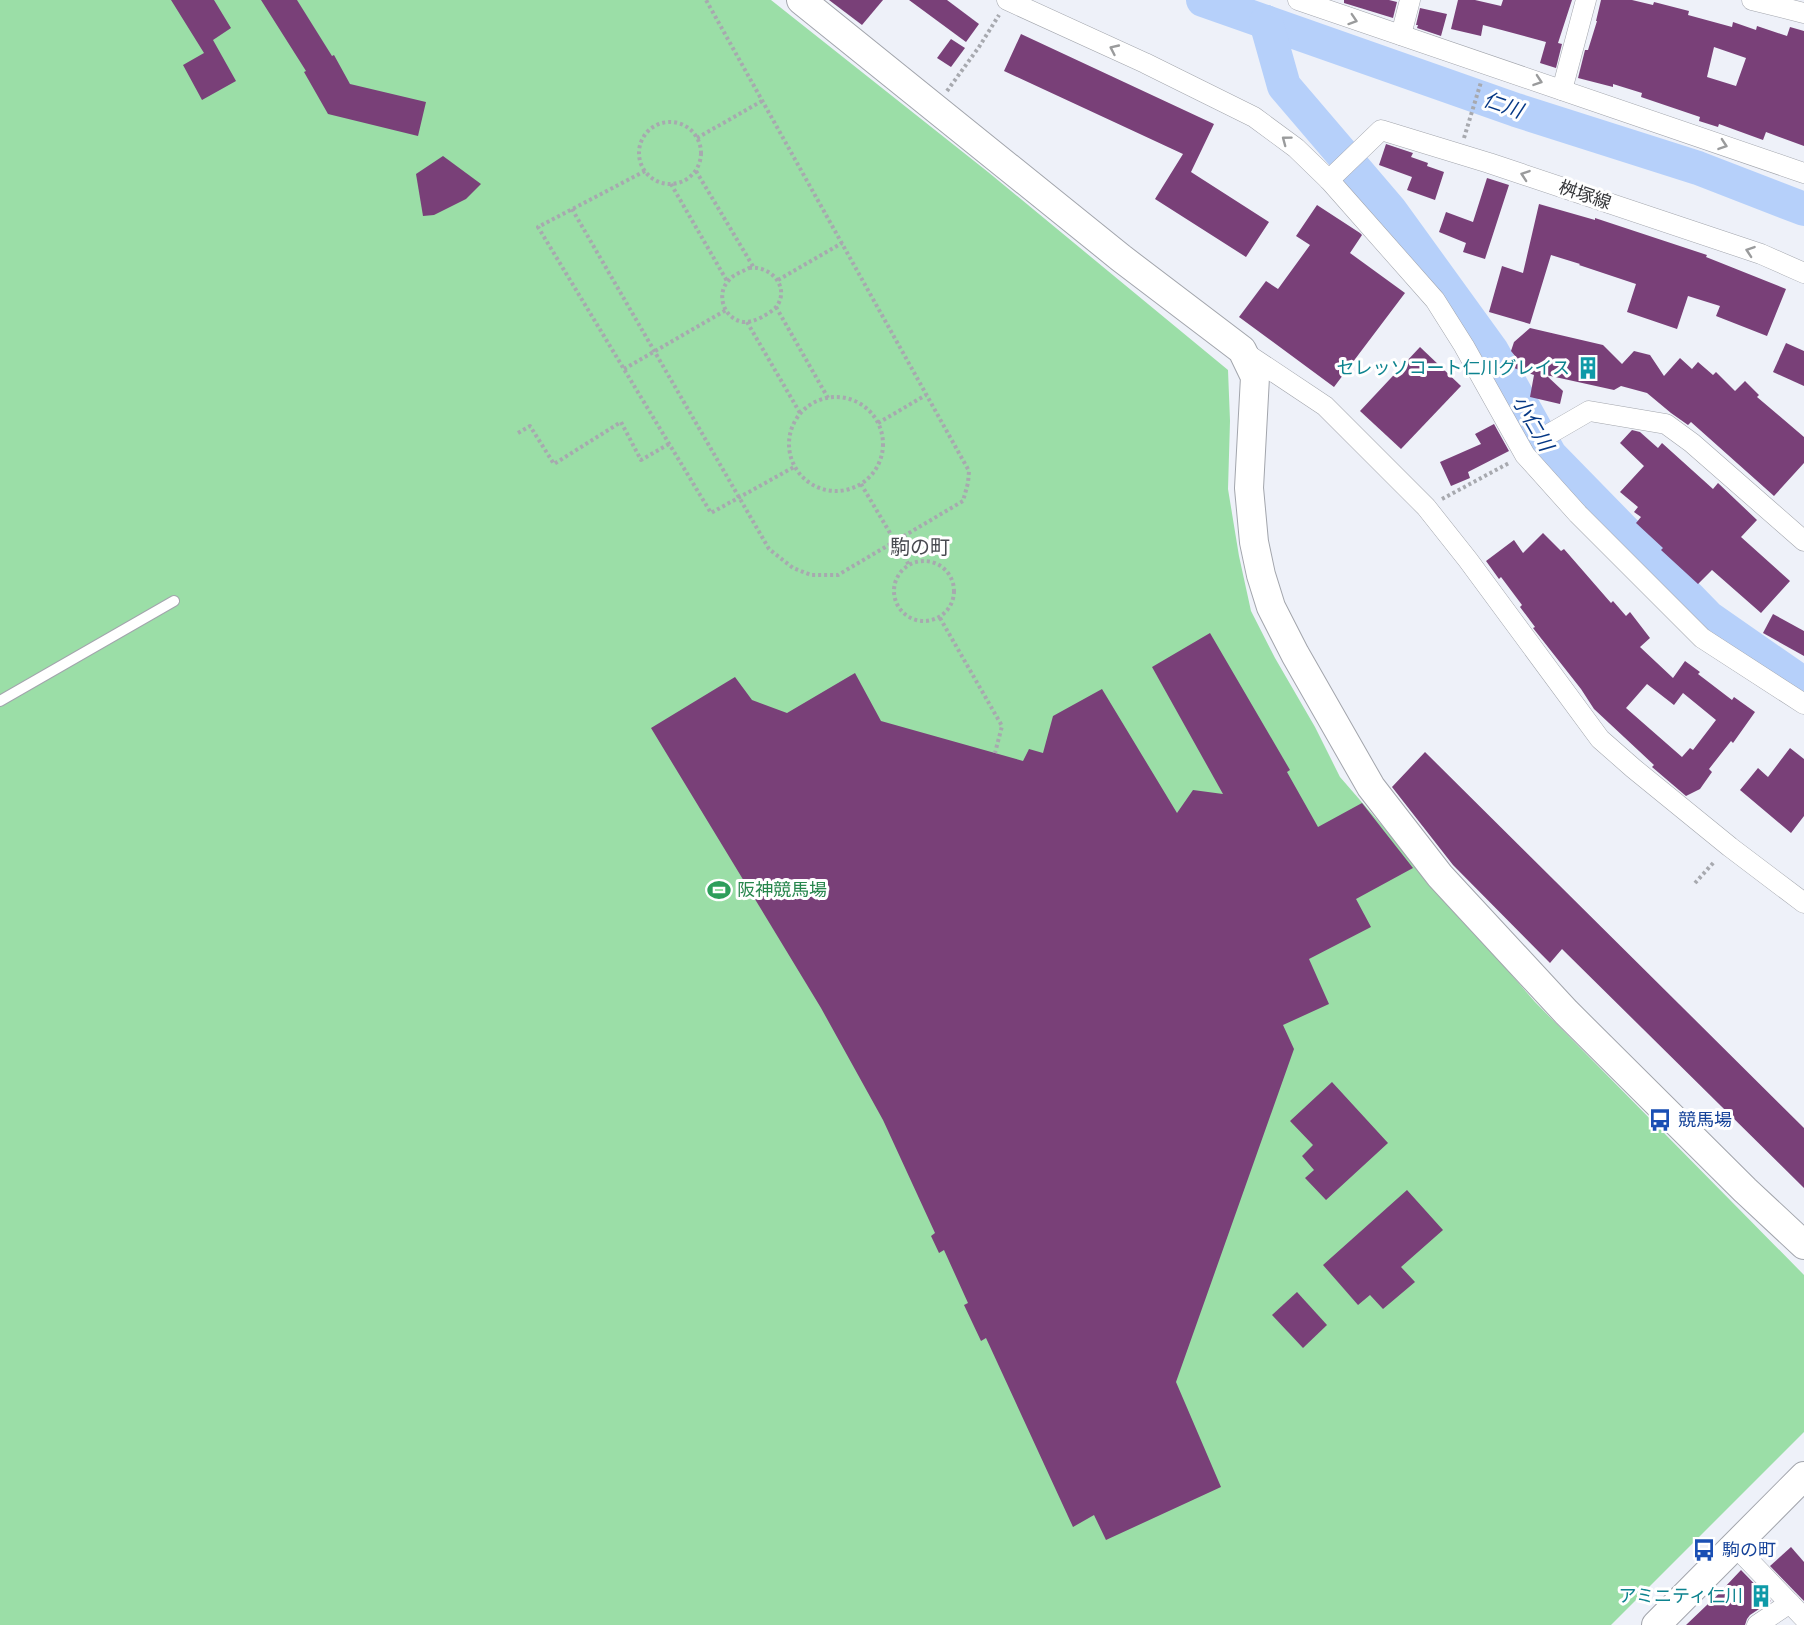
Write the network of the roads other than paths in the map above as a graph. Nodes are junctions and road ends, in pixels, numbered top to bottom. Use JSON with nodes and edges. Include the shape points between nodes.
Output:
{"nodes":[{"id":1,"x":801,"y":0,"type":"edge"},
{"id":2,"x":1008,"y":0,"type":"edge"},
{"id":3,"x":1298,"y":0,"type":"edge"},
{"id":4,"x":1410,"y":0,"type":"edge"},
{"id":5,"x":1586,"y":0,"type":"edge"},
{"id":6,"x":1752,"y":0,"type":"edge"},
{"id":7,"x":1804,"y":13,"type":"edge"},
{"id":8,"x":1401,"y":35,"type":"junction"},
{"id":9,"x":1562,"y":90,"type":"junction"},
{"id":10,"x":1804,"y":173,"type":"edge"},
{"id":11,"x":1331,"y":177,"type":"junction"},
{"id":12,"x":1804,"y":273,"type":"edge"},
{"id":13,"x":1242,"y":350,"type":"junction"},
{"id":14,"x":1551,"y":433,"type":"dead end"},
{"id":15,"x":1804,"y":541,"type":"edge"},
{"id":16,"x":174,"y":601,"type":"dead end"},
{"id":17,"x":0,"y":701,"type":"edge"},
{"id":18,"x":1804,"y":704,"type":"edge"},
{"id":19,"x":1804,"y":903,"type":"edge"},
{"id":20,"x":1804,"y":1245,"type":"edge"},
{"id":21,"x":1804,"y":1476,"type":"edge"},
{"id":22,"x":1735,"y":1546,"type":"junction"},
{"id":23,"x":1790,"y":1603,"type":"junction"},
{"id":24,"x":1804,"y":1618,"type":"edge"},
{"id":25,"x":1656,"y":1625,"type":"edge"},
{"id":26,"x":1756,"y":1625,"type":"edge"}],
"edges":[{"from":1,"to":13,"type":"street","via":[[1121,258]]},
{"from":11,"to":2,"type":"street","one_way":true,"via":[[1254,117]]},
{"from":3,"to":8,"type":"street","one_way":true},
{"from":4,"to":8,"type":"street"},
{"from":5,"to":9,"type":"street"},
{"from":6,"to":7,"type":"street"},
{"from":8,"to":9,"type":"street","one_way":true},
{"from":9,"to":10,"type":"street","one_way":true},
{"from":12,"to":11,"type":"street","name":"桝塚線","one_way":true,"via":[[1693,231],[1381,130]]},
{"from":11,"to":18,"type":"street","via":[[1435,300],[1525,455],[1702,638]]},
{"from":13,"to":19,"type":"street","via":[[1325,406],[1426,507],[1600,739]]},
{"from":13,"to":20,"type":"street","via":[[1255,377],[1249,488],[1261,575],[1271,607],[1295,654],[1371,786],[1440,876],[1566,1012]]},
{"from":14,"to":15,"type":"street","via":[[1588,411],[1666,424]]},
{"from":16,"to":17,"type":"lane"},
{"from":21,"to":22,"type":"street"},
{"from":22,"to":23,"type":"street"},
{"from":22,"to":25,"type":"street"},
{"from":23,"to":24,"type":"street"},
{"from":23,"to":26,"type":"street"}]}
